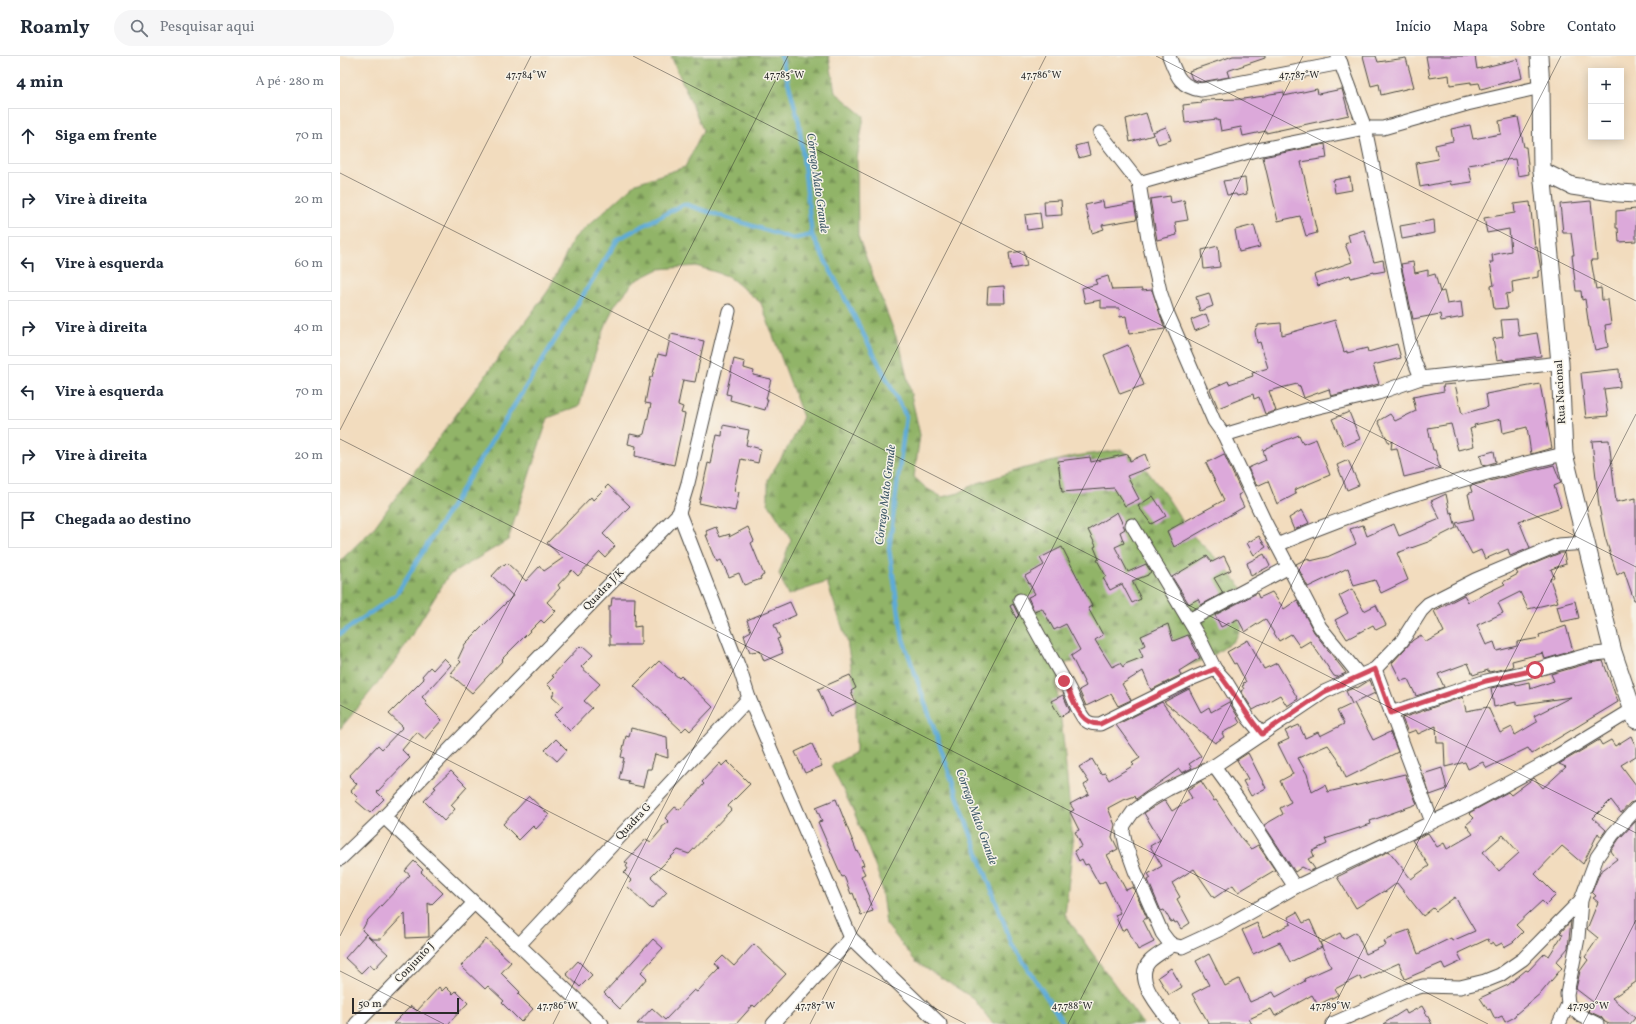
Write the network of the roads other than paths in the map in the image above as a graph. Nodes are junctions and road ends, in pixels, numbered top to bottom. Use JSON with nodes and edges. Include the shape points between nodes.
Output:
{"nodes":[{"id":1,"x":1169,"y":56,"type":"edge"},
{"id":2,"x":1539,"y":56,"type":"edge"},
{"id":3,"x":1339,"y":60,"type":"edge"},
{"id":4,"x":1542,"y":87,"type":"junction"},
{"id":5,"x":1365,"y":128,"type":"junction"},
{"id":6,"x":1100,"y":133,"type":"dead end"},
{"id":7,"x":1542,"y":171,"type":"junction"},
{"id":8,"x":1140,"y":183,"type":"junction"},
{"id":9,"x":1636,"y":194,"type":"edge"},
{"id":10,"x":729,"y":311,"type":"dead end"},
{"id":11,"x":1560,"y":363,"type":"junction"},
{"id":12,"x":1421,"y":378,"type":"junction"},
{"id":13,"x":1224,"y":435,"type":"junction"},
{"id":14,"x":1564,"y":454,"type":"junction"},
{"id":15,"x":679,"y":513,"type":"junction"},
{"id":16,"x":1132,"y":525,"type":"dead end"},
{"id":17,"x":1586,"y":543,"type":"junction"},
{"id":18,"x":1277,"y":545,"type":"junction"},
{"id":19,"x":1289,"y":567,"type":"junction"},
{"id":20,"x":1020,"y":600,"type":"dead end"},
{"id":21,"x":1189,"y":620,"type":"junction"},
{"id":22,"x":1613,"y":652,"type":"junction"},
{"id":23,"x":1215,"y":669,"type":"junction"},
{"id":24,"x":1375,"y":669,"type":"junction"},
{"id":25,"x":1360,"y":676,"type":"junction"},
{"id":26,"x":749,"y":698,"type":"junction"},
{"id":27,"x":1391,"y":713,"type":"junction"},
{"id":28,"x":1634,"y":715,"type":"edge"},
{"id":29,"x":1262,"y":734,"type":"junction"},
{"id":30,"x":1214,"y":766,"type":"junction"},
{"id":31,"x":1636,"y":809,"type":"edge"},
{"id":32,"x":384,"y":817,"type":"junction"},
{"id":33,"x":1432,"y":822,"type":"junction"},
{"id":34,"x":340,"y":859,"type":"edge"},
{"id":35,"x":1295,"y":887,"type":"junction"},
{"id":36,"x":1581,"y":900,"type":"junction"},
{"id":37,"x":474,"y":903,"type":"junction"},
{"id":38,"x":851,"y":938,"type":"junction"},
{"id":39,"x":519,"y":945,"type":"junction"},
{"id":40,"x":1173,"y":945,"type":"junction"},
{"id":41,"x":1568,"y":1004,"type":"junction"},
{"id":42,"x":356,"y":1024,"type":"edge"},
{"id":43,"x":602,"y":1024,"type":"edge"},
{"id":44,"x":773,"y":1024,"type":"edge"},
{"id":45,"x":940,"y":1024,"type":"edge"},
{"id":46,"x":1172,"y":1024,"type":"edge"},
{"id":47,"x":1332,"y":1024,"type":"edge"},
{"id":48,"x":1559,"y":1024,"type":"edge"},
{"id":49,"x":1597,"y":1024,"type":"edge"}],
"edges":[{"from":1,"to":3,"type":"street","via":[[1185,85],[1201,90]]},
{"from":2,"to":4,"type":"street","name":"Rua Nacional"},
{"from":3,"to":5,"type":"street"},
{"from":4,"to":5,"type":"street","via":[[1467,104],[1383,128]]},
{"from":4,"to":7,"type":"street","name":"Rua Nacional"},
{"from":5,"to":8,"type":"street","via":[[1252,151]]},
{"from":5,"to":12,"type":"street","via":[[1412,355]]},
{"from":6,"to":8,"type":"street"},
{"from":7,"to":9,"type":"street","via":[[1572,186]]},
{"from":7,"to":11,"type":"street","name":"Rua Nacional"},
{"from":8,"to":13,"type":"street","via":[[1150,245],[1167,312],[1214,421]]},
{"from":10,"to":15,"type":"street","name":"Quadra J/K"},
{"from":11,"to":12,"type":"street"},
{"from":11,"to":14,"type":"street","name":"Rua Nacional"},
{"from":12,"to":13,"type":"street"},
{"from":13,"to":18,"type":"street"},
{"from":14,"to":17,"type":"street","name":"Rua Nacional"},
{"from":14,"to":18,"type":"street","via":[[1465,479],[1353,515]]},
{"from":15,"to":26,"type":"street"},
{"from":15,"to":32,"type":"street","name":"Quadra J/K"},
{"from":16,"to":21,"type":"street"},
{"from":17,"to":22,"type":"street","name":"Rua Nacional"},
{"from":17,"to":24,"type":"street","via":[[1558,545],[1475,580],[1428,604],[1402,642]]},
{"from":18,"to":19,"type":"street"},
{"from":19,"to":21,"type":"street"},
{"from":19,"to":25,"type":"street","via":[[1320,627]]},
{"from":20,"to":23,"type":"street","via":[[1081,714],[1092,724],[1100,724]]},
{"from":21,"to":23,"type":"street"},
{"from":22,"to":27,"type":"street","via":[[1587,655],[1486,681]]},
{"from":22,"to":28,"type":"street","name":"Rua Nacional"},
{"from":23,"to":29,"type":"street"},
{"from":24,"to":25,"type":"street"},
{"from":24,"to":27,"type":"street"},
{"from":25,"to":29,"type":"street","via":[[1324,692]]},
{"from":26,"to":38,"type":"street"},
{"from":26,"to":39,"type":"street","name":"Quadra G"},
{"from":27,"to":33,"type":"street"},
{"from":28,"to":33,"type":"street"},
{"from":29,"to":30,"type":"street"},
{"from":30,"to":35,"type":"street"},
{"from":30,"to":40,"type":"street","via":[[1150,799],[1133,812],[1124,825],[1124,839],[1135,871],[1156,920]]},
{"from":31,"to":36,"type":"street","via":[[1613,834],[1598,856]]},
{"from":32,"to":34,"type":"street","name":"Quadra J/K"},
{"from":32,"to":37,"type":"street"},
{"from":33,"to":35,"type":"street"},
{"from":35,"to":40,"type":"street","via":[[1221,929],[1182,947]]},
{"from":36,"to":41,"type":"street","via":[[1578,938],[1567,994]]},
{"from":36,"to":47,"type":"street","via":[[1523,959],[1500,975],[1460,987],[1423,986],[1408,990]]},
{"from":37,"to":39,"type":"street"},
{"from":37,"to":42,"type":"street","name":"Conjunto J"},
{"from":38,"to":44,"type":"street"},
{"from":38,"to":45,"type":"street"},
{"from":39,"to":43,"type":"street"},
{"from":40,"to":46,"type":"street","via":[[1149,962],[1144,976],[1148,992]]},
{"from":41,"to":48,"type":"street"},
{"from":41,"to":49,"type":"street","via":[[1580,1016]]}]}
